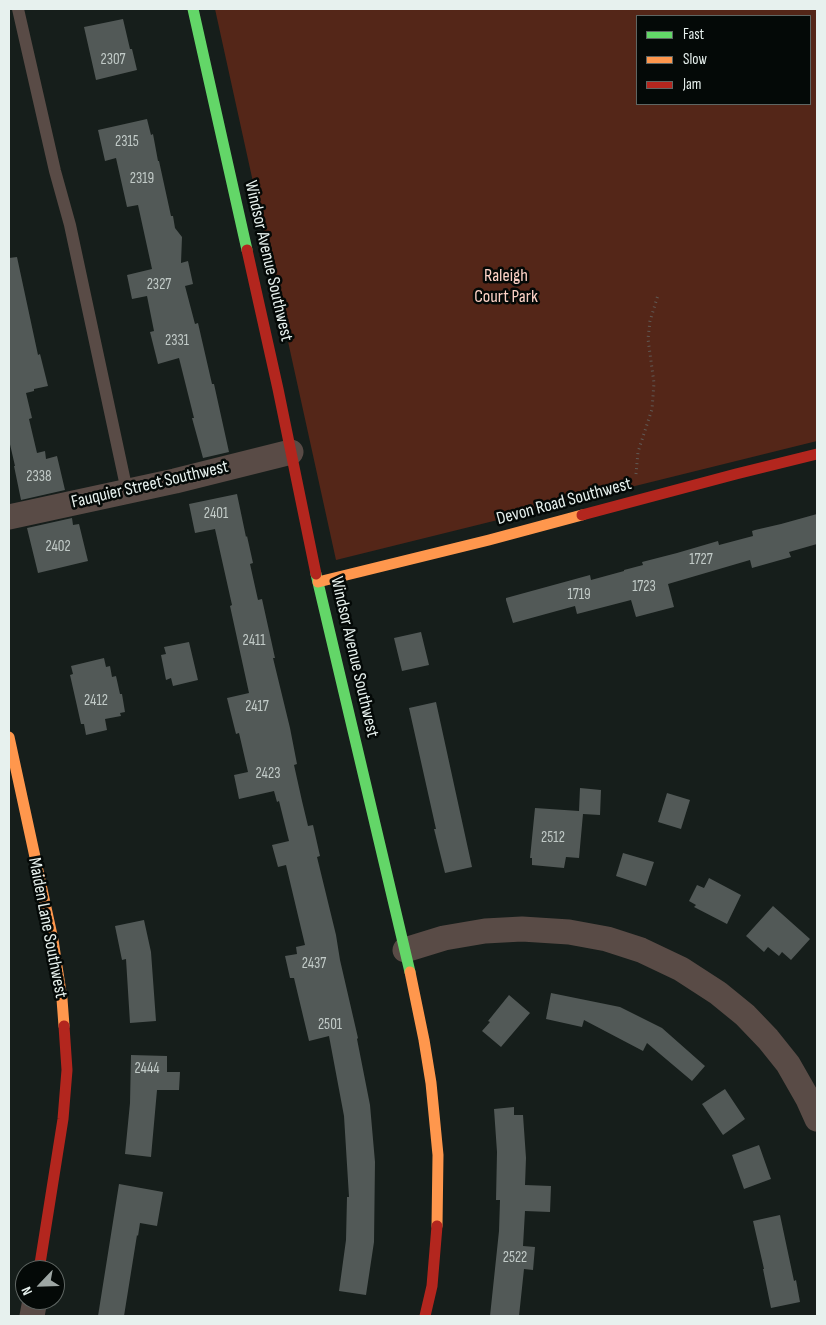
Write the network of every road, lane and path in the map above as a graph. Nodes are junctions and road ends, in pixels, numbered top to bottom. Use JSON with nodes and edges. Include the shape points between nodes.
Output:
{"nodes":[{"id":1,"x":18,"y":9,"type":"edge"},
{"id":2,"x":193,"y":9,"type":"edge"},
{"id":3,"x":658,"y":295,"type":"dead end"},
{"id":4,"x":291,"y":452,"type":"junction"},
{"id":5,"x":817,"y":454,"type":"edge"},
{"id":6,"x":127,"y":491,"type":"junction"},
{"id":7,"x":638,"y":500,"type":"junction"},
{"id":8,"x":9,"y":517,"type":"edge"},
{"id":9,"x":318,"y":582,"type":"junction"},
{"id":10,"x":9,"y":737,"type":"edge"},
{"id":11,"x":405,"y":950,"type":"junction"},
{"id":12,"x":817,"y":1119,"type":"edge"},
{"id":13,"x":41,"y":1260,"type":"edge"},
{"id":14,"x":425,"y":1316,"type":"edge"}],
"edges":[{"from":1,"to":6,"type":"lane","via":[[70,225]]},
{"from":2,"to":4,"type":"street","name":"Windsor Avenue Southwest"},
{"from":3,"to":7,"type":"path","via":[[648,339],[654,383],[652,409],[638,452]]},
{"from":4,"to":6,"type":"street","name":"Fauquier Street Southwest"},
{"from":4,"to":9,"type":"street","name":"Windsor Avenue Southwest"},
{"from":5,"to":7,"type":"street","name":"Devon Road Southwest"},
{"from":6,"to":8,"type":"street","name":"Fauquier Street Southwest"},
{"from":7,"to":9,"type":"street","name":"Devon Road Southwest"},
{"from":9,"to":11,"type":"street","name":"Windsor Avenue Southwest"},
{"from":10,"to":13,"type":"street","name":"Maiden Lane Southwest","via":[[53,940],[65,1043],[63,1119]]},
{"from":11,"to":12,"type":"street","via":[[444,938],[485,931],[522,930],[569,932],[641,950],[681,969],[745,1015],[788,1064]]},
{"from":11,"to":14,"type":"street","name":"Windsor Avenue Southwest","via":[[430,1074],[438,1154],[437,1228],[432,1286]]}]}
